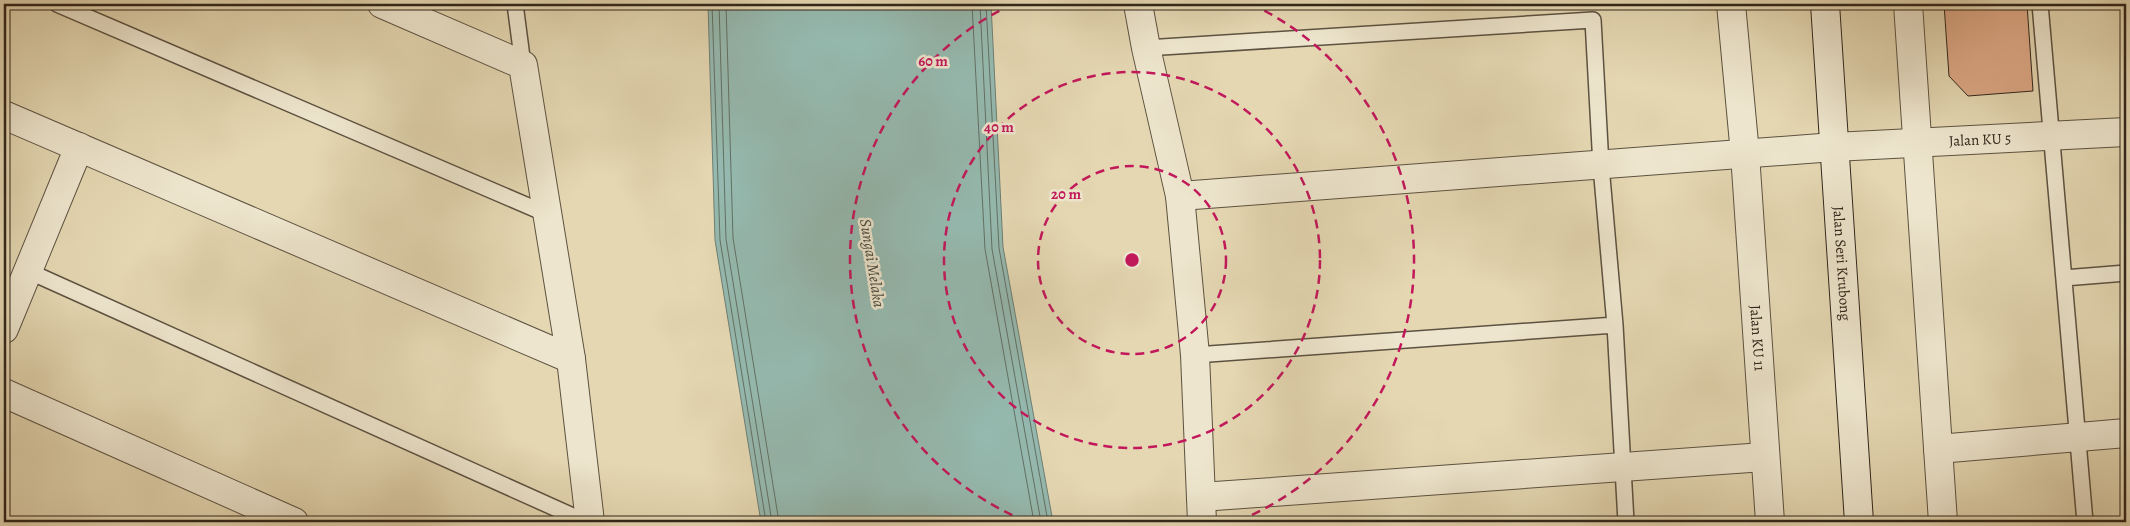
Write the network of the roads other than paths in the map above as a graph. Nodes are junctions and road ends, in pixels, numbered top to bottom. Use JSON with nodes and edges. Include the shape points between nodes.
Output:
{"nodes":[{"id":1,"x":57,"y":4,"type":"edge"},
{"id":2,"x":382,"y":4,"type":"edge"},
{"id":3,"x":514,"y":4,"type":"edge"},
{"id":4,"x":1138,"y":4,"type":"edge"},
{"id":5,"x":1731,"y":4,"type":"edge"},
{"id":6,"x":1824,"y":4,"type":"edge"},
{"id":7,"x":1908,"y":4,"type":"edge"},
{"id":8,"x":2040,"y":4,"type":"edge"},
{"id":9,"x":1146,"y":48,"type":"junction"},
{"id":10,"x":523,"y":64,"type":"junction"},
{"id":11,"x":4,"y":115,"type":"edge"},
{"id":12,"x":2126,"y":132,"type":"edge"},
{"id":13,"x":2052,"y":137,"type":"junction"},
{"id":14,"x":1918,"y":144,"type":"junction"},
{"id":15,"x":79,"y":147,"type":"junction"},
{"id":16,"x":1834,"y":148,"type":"junction"},
{"id":17,"x":1745,"y":154,"type":"junction"},
{"id":18,"x":1601,"y":166,"type":"junction"},
{"id":19,"x":1180,"y":196,"type":"junction"},
{"id":20,"x":549,"y":216,"type":"junction"},
{"id":21,"x":28,"y":271,"type":"junction"},
{"id":22,"x":2126,"y":273,"type":"edge"},
{"id":23,"x":2064,"y":278,"type":"junction"},
{"id":24,"x":1615,"y":325,"type":"junction"},
{"id":25,"x":4,"y":329,"type":"edge"},
{"id":26,"x":1195,"y":355,"type":"junction"},
{"id":27,"x":571,"y":359,"type":"junction"},
{"id":28,"x":4,"y":394,"type":"edge"},
{"id":29,"x":2126,"y":433,"type":"edge"},
{"id":30,"x":2078,"y":436,"type":"junction"},
{"id":31,"x":1938,"y":449,"type":"junction"},
{"id":32,"x":1764,"y":457,"type":"junction"},
{"id":33,"x":1622,"y":468,"type":"junction"},
{"id":34,"x":1201,"y":510,"type":"edge"},
{"id":35,"x":294,"y":522,"type":"edge"},
{"id":36,"x":586,"y":522,"type":"edge"},
{"id":37,"x":590,"y":522,"type":"edge"},
{"id":38,"x":1626,"y":522,"type":"edge"},
{"id":39,"x":1770,"y":522,"type":"edge"},
{"id":40,"x":1859,"y":522,"type":"edge"},
{"id":41,"x":1943,"y":522,"type":"edge"},
{"id":42,"x":2085,"y":522,"type":"edge"}],
"edges":[{"from":1,"to":20,"type":"lane"},
{"from":2,"to":10,"type":"street"},
{"from":3,"to":10,"type":"lane"},
{"from":4,"to":9,"type":"street"},
{"from":5,"to":17,"type":"street","name":"Jalan KU 11"},
{"from":6,"to":16,"type":"street","name":"Jalan Seri Krubong"},
{"from":7,"to":14,"type":"street"},
{"from":8,"to":13,"type":"lane"},
{"from":9,"to":18,"type":"lane","via":[[1593,20]]},
{"from":9,"to":19,"type":"street"},
{"from":10,"to":20,"type":"street"},
{"from":11,"to":15,"type":"street"},
{"from":12,"to":13,"type":"street","name":"Jalan KU 5"},
{"from":13,"to":14,"type":"street","name":"Jalan KU 5"},
{"from":13,"to":23,"type":"lane"},
{"from":14,"to":16,"type":"street","name":"Jalan KU 5"},
{"from":14,"to":31,"type":"street"},
{"from":15,"to":21,"type":"street"},
{"from":15,"to":27,"type":"street"},
{"from":16,"to":17,"type":"street","name":"Jalan KU 5"},
{"from":16,"to":40,"type":"street","name":"Jalan Seri Krubong"},
{"from":17,"to":18,"type":"street","name":"Jalan KU 5"},
{"from":17,"to":32,"type":"street","name":"Jalan KU 11"},
{"from":18,"to":19,"type":"street","name":"Jalan KU 5"},
{"from":18,"to":24,"type":"lane"},
{"from":19,"to":26,"type":"street"},
{"from":20,"to":27,"type":"street"},
{"from":21,"to":25,"type":"street"},
{"from":21,"to":36,"type":"lane"},
{"from":22,"to":23,"type":"lane"},
{"from":23,"to":30,"type":"lane"},
{"from":24,"to":26,"type":"lane"},
{"from":24,"to":33,"type":"lane"},
{"from":26,"to":34,"type":"street"},
{"from":27,"to":37,"type":"street"},
{"from":28,"to":35,"type":"street"},
{"from":29,"to":30,"type":"street"},
{"from":30,"to":31,"type":"street"},
{"from":30,"to":42,"type":"lane"},
{"from":31,"to":41,"type":"street"},
{"from":32,"to":33,"type":"street"},
{"from":32,"to":39,"type":"street","name":"Jalan KU 11"},
{"from":33,"to":34,"type":"street"},
{"from":33,"to":38,"type":"lane"}]}
